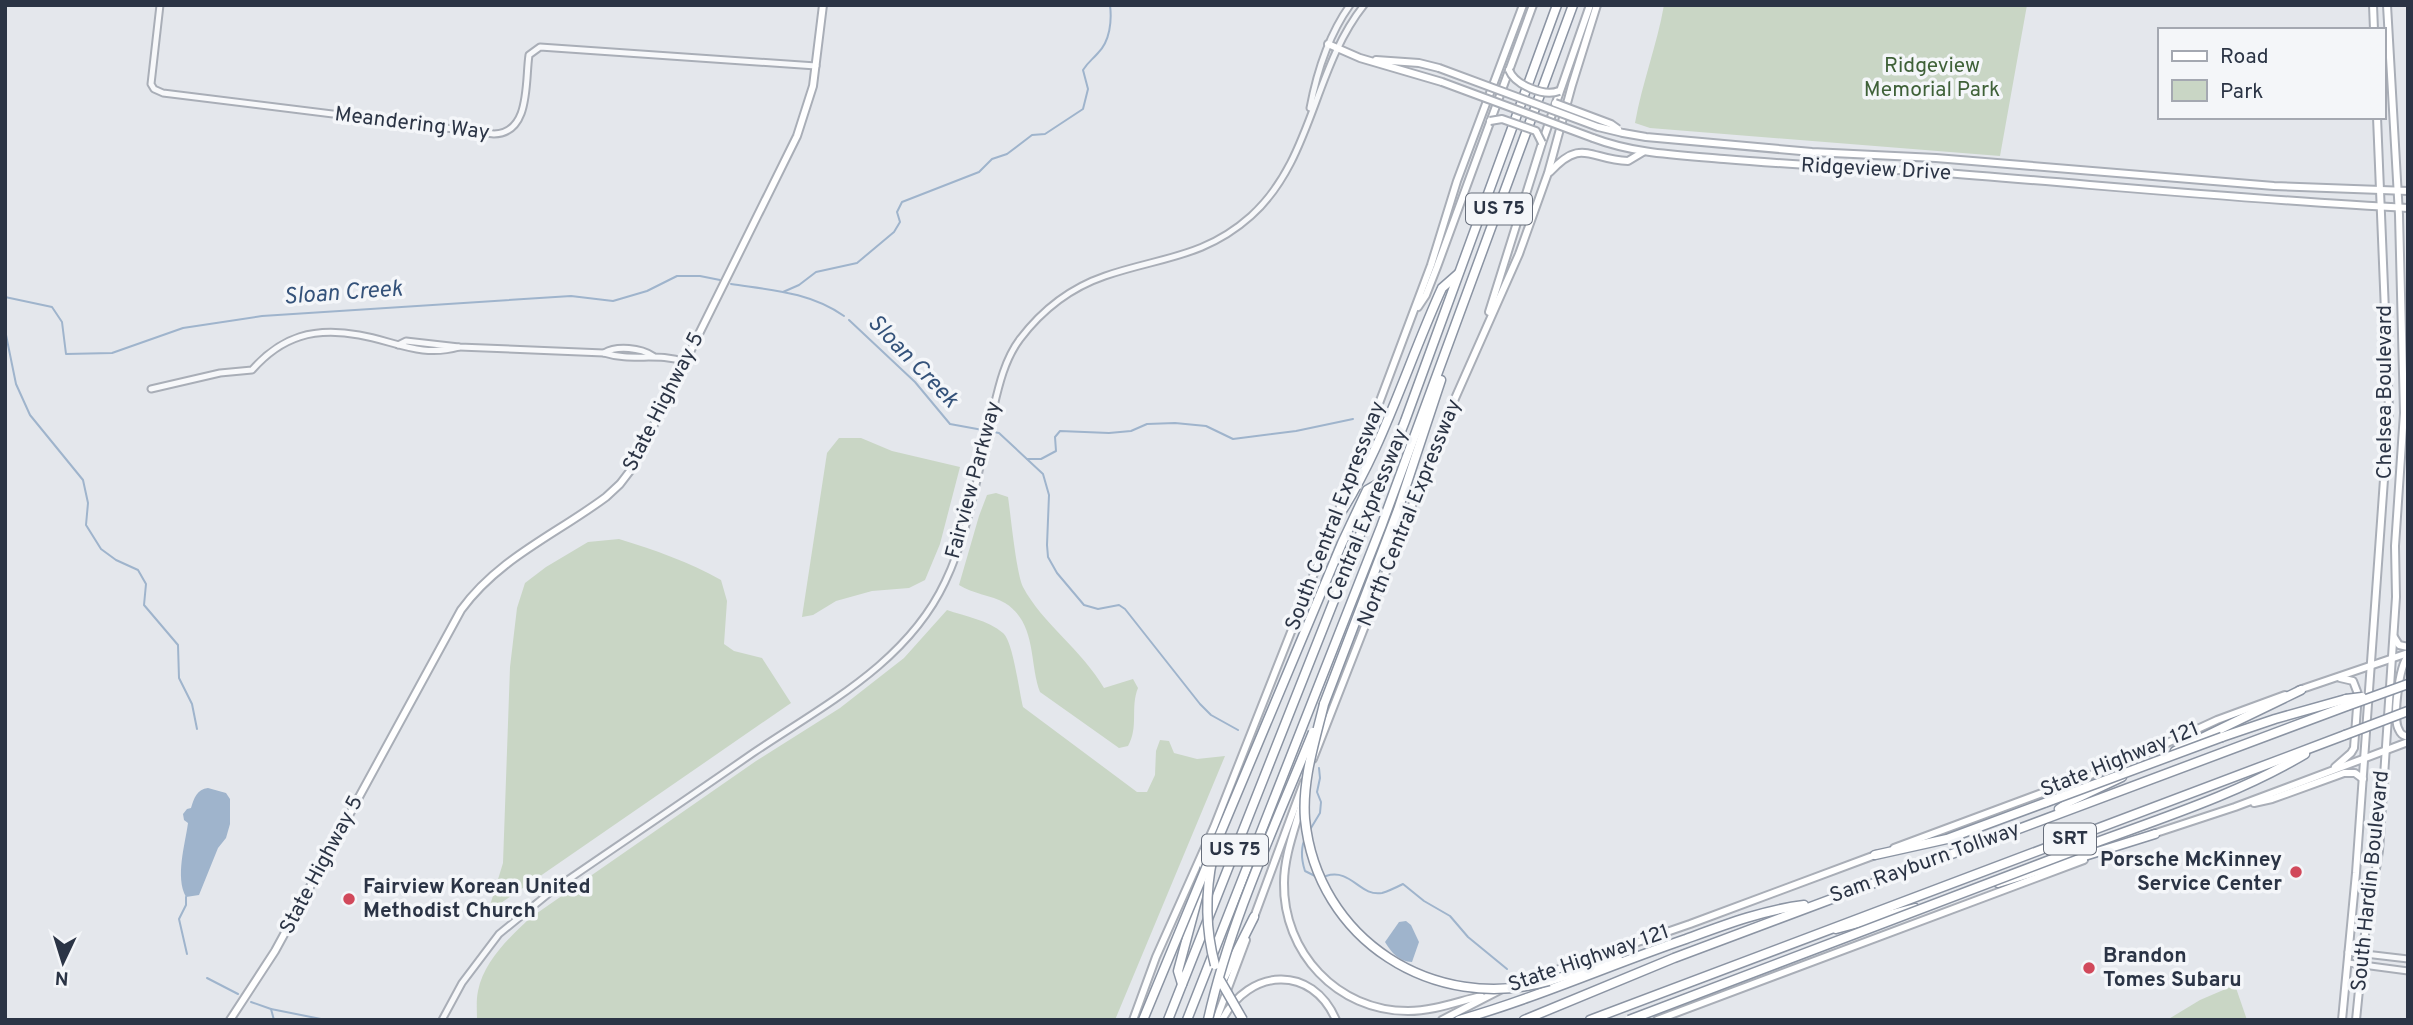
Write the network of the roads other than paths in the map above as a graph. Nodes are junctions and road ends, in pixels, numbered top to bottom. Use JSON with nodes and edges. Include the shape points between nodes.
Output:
{"nodes":[{"id":1,"x":160,"y":5,"type":"edge"},
{"id":2,"x":823,"y":5,"type":"edge"},
{"id":3,"x":1350,"y":5,"type":"edge"},
{"id":4,"x":1364,"y":5,"type":"edge"},
{"id":5,"x":1523,"y":5,"type":"edge"},
{"id":6,"x":1533,"y":5,"type":"edge"},
{"id":7,"x":1557,"y":5,"type":"edge"},
{"id":8,"x":1573,"y":5,"type":"edge"},
{"id":9,"x":1590,"y":5,"type":"edge"},
{"id":10,"x":1597,"y":5,"type":"edge"},
{"id":11,"x":2373,"y":5,"type":"edge"},
{"id":12,"x":2387,"y":5,"type":"edge"},
{"id":13,"x":2374,"y":28,"type":"edge"},
{"id":14,"x":1328,"y":44,"type":"junction"},
{"id":15,"x":1337,"y":48,"type":"junction"},
{"id":16,"x":1360,"y":58,"type":"junction"},
{"id":17,"x":816,"y":66,"type":"junction"},
{"id":18,"x":1509,"y":70,"type":"junction"},
{"id":19,"x":1501,"y":91,"type":"junction"},
{"id":20,"x":1559,"y":91,"type":"junction"},
{"id":21,"x":1497,"y":102,"type":"junction"},
{"id":22,"x":1554,"y":107,"type":"junction"},
{"id":23,"x":2377,"y":119,"type":"edge"},
{"id":24,"x":1490,"y":121,"type":"junction"},
{"id":25,"x":1549,"y":122,"type":"junction"},
{"id":26,"x":1305,"y":131,"type":"junction"},
{"id":27,"x":1542,"y":143,"type":"junction"},
{"id":28,"x":1737,"y":145,"type":"junction"},
{"id":29,"x":1643,"y":152,"type":"junction"},
{"id":30,"x":1735,"y":160,"type":"junction"},
{"id":31,"x":2011,"y":164,"type":"junction"},
{"id":32,"x":1548,"y":173,"type":"junction"},
{"id":33,"x":2009,"y":179,"type":"junction"},
{"id":34,"x":2380,"y":190,"type":"junction"},
{"id":35,"x":2398,"y":190,"type":"junction"},
{"id":36,"x":2408,"y":191,"type":"edge"},
{"id":37,"x":2381,"y":206,"type":"junction"},
{"id":38,"x":2399,"y":208,"type":"junction"},
{"id":39,"x":2408,"y":208,"type":"edge"},
{"id":40,"x":1459,"y":274,"type":"junction"},
{"id":41,"x":1471,"y":287,"type":"junction"},
{"id":42,"x":1410,"y":321,"type":"junction"},
{"id":43,"x":1483,"y":334,"type":"junction"},
{"id":44,"x":685,"y":362,"type":"junction"},
{"id":45,"x":151,"y":389,"type":"dead end"},
{"id":46,"x":1381,"y":482,"type":"junction"},
{"id":47,"x":1334,"y":523,"type":"junction"},
{"id":48,"x":2393,"y":634,"type":"junction"},
{"id":49,"x":2408,"y":647,"type":"edge"},
{"id":50,"x":2408,"y":655,"type":"edge"},
{"id":51,"x":2391,"y":659,"type":"junction"},
{"id":52,"x":2370,"y":666,"type":"junction"},
{"id":53,"x":2339,"y":677,"type":"junction"},
{"id":54,"x":2408,"y":684,"type":"edge"},
{"id":55,"x":2301,"y":690,"type":"junction"},
{"id":56,"x":2347,"y":703,"type":"junction"},
{"id":57,"x":1324,"y":704,"type":"junction"},
{"id":58,"x":2408,"y":711,"type":"edge"},
{"id":59,"x":2408,"y":740,"type":"edge"},
{"id":60,"x":2323,"y":743,"type":"junction"},
{"id":61,"x":2386,"y":750,"type":"junction"},
{"id":62,"x":1314,"y":757,"type":"junction"},
{"id":63,"x":2365,"y":758,"type":"junction"},
{"id":64,"x":2331,"y":770,"type":"junction"},
{"id":65,"x":2363,"y":779,"type":"junction"},
{"id":66,"x":2235,"y":807,"type":"junction"},
{"id":67,"x":2048,"y":817,"type":"junction"},
{"id":68,"x":2155,"y":834,"type":"junction"},
{"id":69,"x":1211,"y":845,"type":"junction"},
{"id":70,"x":1875,"y":855,"type":"junction"},
{"id":71,"x":1816,"y":904,"type":"junction"},
{"id":72,"x":1254,"y":917,"type":"junction"},
{"id":73,"x":1816,"y":933,"type":"junction"},
{"id":74,"x":2348,"y":952,"type":"junction"},
{"id":75,"x":2362,"y":954,"type":"junction"},
{"id":76,"x":2408,"y":959,"type":"edge"},
{"id":77,"x":2347,"y":963,"type":"junction"},
{"id":78,"x":2361,"y":965,"type":"junction"},
{"id":79,"x":2408,"y":971,"type":"edge"},
{"id":80,"x":1182,"y":984,"type":"junction"},
{"id":81,"x":1551,"y":986,"type":"junction"},
{"id":82,"x":1493,"y":993,"type":"junction"},
{"id":83,"x":1133,"y":1018,"type":"edge"},
{"id":84,"x":230,"y":1020,"type":"edge"},
{"id":85,"x":444,"y":1020,"type":"edge"},
{"id":86,"x":1143,"y":1020,"type":"edge"},
{"id":87,"x":1168,"y":1020,"type":"edge"},
{"id":88,"x":1187,"y":1020,"type":"edge"},
{"id":89,"x":1206,"y":1020,"type":"edge"},
{"id":90,"x":1216,"y":1020,"type":"edge"},
{"id":91,"x":1223,"y":1020,"type":"edge"},
{"id":92,"x":1243,"y":1020,"type":"edge"},
{"id":93,"x":1336,"y":1020,"type":"edge"},
{"id":94,"x":1441,"y":1020,"type":"edge"},
{"id":95,"x":1459,"y":1020,"type":"edge"},
{"id":96,"x":1524,"y":1020,"type":"edge"},
{"id":97,"x":1590,"y":1020,"type":"edge"},
{"id":98,"x":1629,"y":1020,"type":"edge"},
{"id":99,"x":1657,"y":1020,"type":"edge"},
{"id":100,"x":2342,"y":1020,"type":"edge"},
{"id":101,"x":2356,"y":1020,"type":"edge"}],
"edges":[{"from":1,"to":17,"type":"street","name":"Meandering Way","via":[[151,84],[163,93],[505,134],[519,122],[529,55],[540,47]]},
{"from":2,"to":17,"type":"main road","name":"State Highway 5"},
{"from":3,"to":14,"type":"street","name":"Fairview Parkway"},
{"from":4,"to":15,"type":"street","name":"Fairview Parkway"},
{"from":5,"to":42,"type":"main road","name":"South Central Expressway"},
{"from":6,"to":18,"type":"main road"},
{"from":7,"to":40,"type":"highway","name":"Central Expressway","number":"US 75"},
{"from":8,"to":41,"type":"highway","name":"Central Expressway","number":"US 75"},
{"from":9,"to":20,"type":"main road"},
{"from":10,"to":32,"type":"main road","name":"North Central Expressway"},
{"from":11,"to":13,"type":"main road"},
{"from":12,"to":35,"type":"main road","name":"Chelsea Boulevard"},
{"from":14,"to":15,"type":"main road","name":"Ridgeview Drive"},
{"from":14,"to":26,"type":"street","name":"Fairview Parkway"},
{"from":15,"to":16,"type":"main road","name":"Ridgeview Drive"},
{"from":15,"to":26,"type":"street","name":"Fairview Parkway"},
{"from":16,"to":19,"type":"main road","name":"Ridgeview Drive","bridge":true,"via":[[1419,63]]},
{"from":16,"to":21,"type":"main road","name":"Ridgeview Drive","bridge":true},
{"from":17,"to":44,"type":"main road","name":"State Highway 5","via":[[811,97],[793,146]]},
{"from":18,"to":19,"type":"main road","bridge":true},
{"from":18,"to":20,"type":"main road","bridge":true,"via":[[1518,82],[1550,94]]},
{"from":19,"to":21,"type":"main road","bridge":true},
{"from":19,"to":22,"type":"main road","name":"Ridgeview Drive","bridge":true},
{"from":20,"to":22,"type":"main road","bridge":true},
{"from":21,"to":24,"type":"main road","bridge":true},
{"from":21,"to":25,"type":"main road","name":"Ridgeview Drive","bridge":true},
{"from":22,"to":25,"type":"main road","bridge":true},
{"from":22,"to":28,"type":"main road","name":"Ridgeview Drive","bridge":true,"via":[[1623,133]]},
{"from":23,"to":34,"type":"main road","name":"Chelsea Boulevard"},
{"from":24,"to":27,"type":"main road","bridge":true,"via":[[1502,118],[1535,131]]},
{"from":24,"to":42,"type":"main road","via":[[1426,295]]},
{"from":25,"to":27,"type":"main road","bridge":true},
{"from":25,"to":29,"type":"main road","name":"Ridgeview Drive","bridge":true},
{"from":26,"to":85,"type":"street","name":"Fairview Parkway","via":[[1278,186],[1234,229],[1179,257],[1093,280],[1048,308],[1016,344],[997,395],[958,551],[944,585],[899,647],[857,684],[526,910],[477,960]]},
{"from":27,"to":43,"type":"main road"},
{"from":28,"to":30,"type":"main road"},
{"from":28,"to":31,"type":"main road","name":"Ridgeview Drive"},
{"from":29,"to":30,"type":"main road","name":"Ridgeview Drive"},
{"from":29,"to":32,"type":"main road","via":[[1628,161],[1572,154]]},
{"from":30,"to":33,"type":"main road","name":"Ridgeview Drive"},
{"from":31,"to":33,"type":"main road"},
{"from":31,"to":34,"type":"main road","name":"Ridgeview Drive"},
{"from":32,"to":43,"type":"main road","name":"North Central Expressway"},
{"from":33,"to":37,"type":"main road","name":"Ridgeview Drive"},
{"from":34,"to":35,"type":"main road","name":"Ridgeview Drive"},
{"from":34,"to":37,"type":"main road","name":"Chelsea Boulevard"},
{"from":35,"to":36,"type":"main road","name":"Ridgeview Drive"},
{"from":35,"to":38,"type":"main road","name":"Chelsea Boulevard"},
{"from":37,"to":38,"type":"main road","name":"Ridgeview Drive"},
{"from":37,"to":52,"type":"main road","name":"Chelsea Boulevard","via":[[2389,408]]},
{"from":38,"to":39,"type":"main road","name":"Ridgeview Drive"},
{"from":38,"to":48,"type":"main road","name":"Chelsea Boulevard","via":[[2404,412]]},
{"from":40,"to":46,"type":"highway","name":"Central Expressway","number":"US 75"},
{"from":40,"to":47,"type":"highway","via":[[1442,288],[1374,451]]},
{"from":41,"to":57,"type":"highway","via":[[1398,510]]},
{"from":41,"to":88,"type":"highway","name":"Central Expressway","number":"US 75"},
{"from":42,"to":47,"type":"main road","name":"South Central Expressway"},
{"from":43,"to":62,"type":"main road","name":"North Central Expressway"},
{"from":44,"to":45,"type":"street","via":[[670,356],[648,359],[459,347],[406,349],[360,335],[326,332],[279,344],[252,370]]},
{"from":44,"to":84,"type":"main road","name":"State Highway 5","via":[[620,484],[503,565],[461,610],[275,951]]},
{"from":46,"to":69,"type":"highway","via":[[1367,490]]},
{"from":46,"to":80,"type":"highway","name":"Central Expressway","number":"US 75"},
{"from":47,"to":69,"type":"main road","name":"South Central Expressway"},
{"from":48,"to":49,"type":"main road","via":[[2397,643]]},
{"from":48,"to":51,"type":"main road","name":"Chelsea Boulevard"},
{"from":50,"to":51,"type":"main road","name":"State Highway 121"},
{"from":50,"to":59,"type":"main road","via":[[2400,670],[2397,722]]},
{"from":51,"to":52,"type":"main road","name":"State Highway 121"},
{"from":51,"to":61,"type":"main road","name":"South Hardin Boulevard"},
{"from":52,"to":53,"type":"main road","name":"State Highway 121"},
{"from":52,"to":63,"type":"main road","name":"South Hardin Boulevard"},
{"from":53,"to":55,"type":"main road","name":"State Highway 121"},
{"from":53,"to":64,"type":"main road","via":[[2353,681],[2358,689],[2355,742],[2351,753]]},
{"from":54,"to":56,"type":"highway","bridge":true},
{"from":55,"to":67,"type":"highway","via":[[2069,802]]},
{"from":55,"to":70,"type":"main road","name":"State Highway 121","via":[[2217,720],[2128,761]]},
{"from":56,"to":67,"type":"highway","name":"Sam Rayburn Tollway","number":"SRT"},
{"from":56,"to":70,"type":"highway","bridge":true,"via":[[2275,719],[1947,839]]},
{"from":57,"to":81,"type":"highway","bridge":true,"via":[[1307,779],[1305,821],[1319,874],[1346,919],[1386,957],[1438,982],[1491,990]]},
{"from":57,"to":89,"type":"highway","bridge":true,"via":[[1242,910]]},
{"from":58,"to":60,"type":"highway","name":"Sam Rayburn Tollway","number":"SRT","bridge":true},
{"from":59,"to":61,"type":"main road"},
{"from":60,"to":73,"type":"highway","name":"Sam Rayburn Tollway","number":"SRT"},
{"from":60,"to":98,"type":"highway","bridge":true,"via":[[2244,786]]},
{"from":61,"to":63,"type":"main road"},
{"from":61,"to":75,"type":"main road","name":"South Hardin Boulevard","via":[[2379,851]]},
{"from":62,"to":72,"type":"main road","name":"North Central Expressway"},
{"from":62,"to":82,"type":"main road","via":[[1284,880],[1289,924],[1310,964],[1338,990],[1387,1009],[1434,1009]]},
{"from":63,"to":64,"type":"main road"},
{"from":63,"to":65,"type":"main road","name":"South Hardin Boulevard"},
{"from":64,"to":66,"type":"main road"},
{"from":65,"to":66,"type":"main road","via":[[2344,773]]},
{"from":65,"to":74,"type":"main road","name":"South Hardin Boulevard"},
{"from":66,"to":68,"type":"main road"},
{"from":67,"to":71,"type":"highway","name":"Sam Rayburn Tollway","number":"SRT"},
{"from":68,"to":73,"type":"highway","via":[[1863,923]]},
{"from":68,"to":99,"type":"main road"},
{"from":69,"to":80,"type":"highway","via":[[1178,971]]},
{"from":69,"to":83,"type":"main road","name":"South Central Expressway","via":[[1156,957]]},
{"from":69,"to":86,"type":"highway","bridge":true},
{"from":69,"to":92,"type":"highway","bridge":true,"via":[[1207,900],[1211,949],[1220,980]]},
{"from":70,"to":82,"type":"main road","name":"State Highway 121"},
{"from":71,"to":81,"type":"highway","via":[[1780,908],[1613,960]]},
{"from":71,"to":96,"type":"highway","name":"Sam Rayburn Tollway","number":"SRT"},
{"from":72,"to":89,"type":"highway"},
{"from":72,"to":90,"type":"main road","name":"North Central Expressway"},
{"from":73,"to":97,"type":"highway","name":"Sam Rayburn Tollway","number":"SRT"},
{"from":74,"to":75,"type":"street"},
{"from":74,"to":77,"type":"main road","name":"South Hardin Boulevard"},
{"from":75,"to":76,"type":"street"},
{"from":75,"to":78,"type":"main road","name":"South Hardin Boulevard"},
{"from":77,"to":78,"type":"street"},
{"from":77,"to":100,"type":"main road","name":"South Hardin Boulevard"},
{"from":78,"to":79,"type":"street"},
{"from":78,"to":101,"type":"main road","name":"South Hardin Boulevard"},
{"from":80,"to":87,"type":"highway","name":"Central Expressway","number":"US 75"},
{"from":81,"to":95,"type":"highway"},
{"from":82,"to":94,"type":"main road","name":"State Highway 121"},
{"from":91,"to":93,"type":"main road","via":[[1237,997],[1276,980],[1301,983],[1313,990]]}]}
